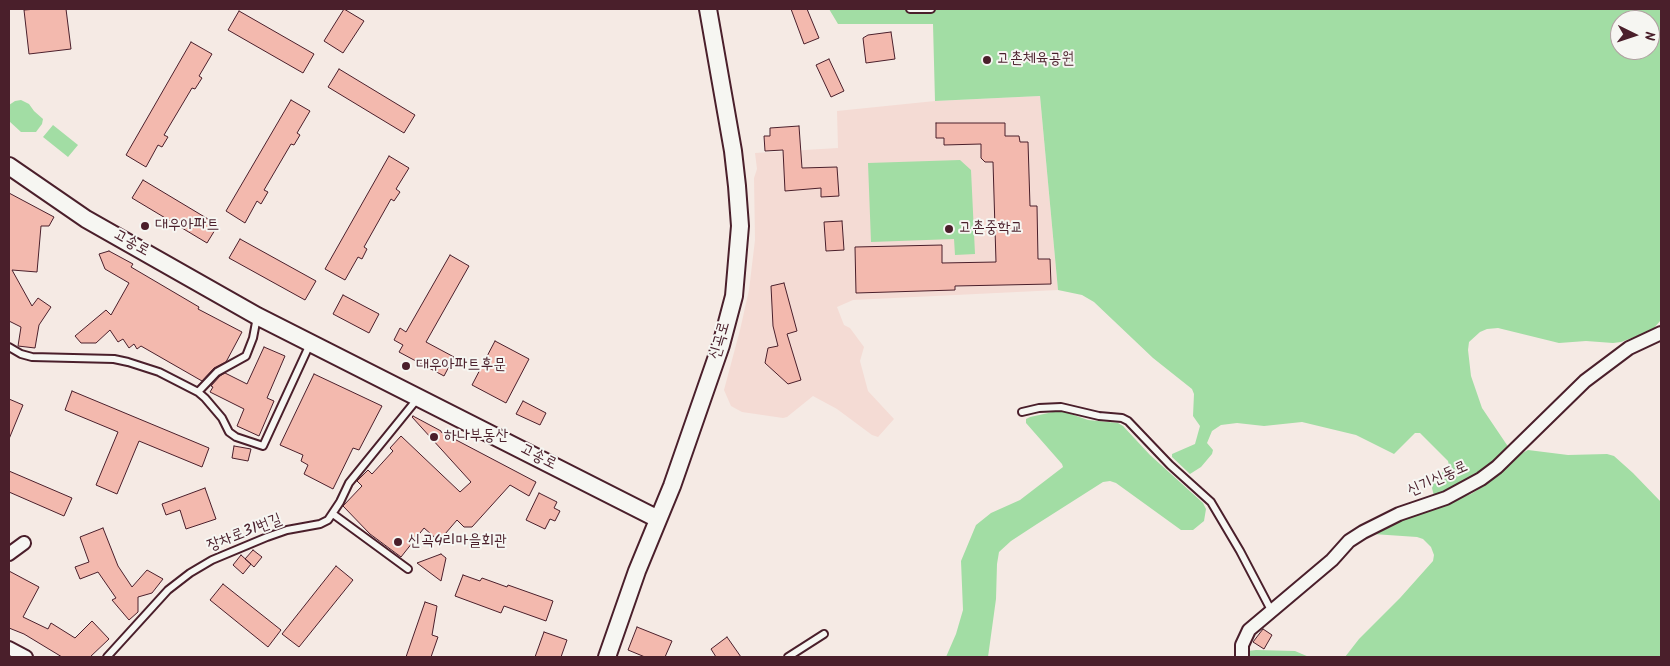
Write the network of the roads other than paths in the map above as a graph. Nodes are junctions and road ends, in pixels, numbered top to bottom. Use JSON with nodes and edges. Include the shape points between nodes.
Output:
{"nodes":[{"id":1,"x":708,"y":9,"type":"edge"},
{"id":2,"x":910,"y":9,"type":"edge"},
{"id":3,"x":931,"y":9,"type":"edge"},
{"id":4,"x":9,"y":166,"type":"edge"},
{"id":5,"x":257,"y":316,"type":"junction"},
{"id":6,"x":1661,"y":332,"type":"edge"},
{"id":7,"x":310,"y":344,"type":"junction"},
{"id":8,"x":9,"y":347,"type":"edge"},
{"id":9,"x":198,"y":392,"type":"junction"},
{"id":10,"x":418,"y":398,"type":"junction"},
{"id":11,"x":1022,"y":412,"type":"dead end"},
{"id":12,"x":333,"y":514,"type":"junction"},
{"id":13,"x":658,"y":519,"type":"junction"},
{"id":14,"x":408,"y":569,"type":"dead end"},
{"id":15,"x":1271,"y":610,"type":"junction"},
{"id":16,"x":824,"y":634,"type":"dead end"},
{"id":17,"x":9,"y":648,"type":"edge"},
{"id":18,"x":26,"y":657,"type":"edge"},
{"id":19,"x":108,"y":657,"type":"edge"},
{"id":20,"x":608,"y":657,"type":"edge"},
{"id":21,"x":788,"y":657,"type":"edge"},
{"id":22,"x":1242,"y":657,"type":"edge"}],
"edges":[{"from":1,"to":13,"type":"street","name":"신곡로","via":[[735,169],[740,226],[734,296],[721,345]]},
{"from":2,"to":3,"type":"lane"},
{"from":4,"to":5,"type":"street","name":"고송로","via":[[86,219]]},
{"from":5,"to":7,"type":"street","name":"고송로"},
{"from":5,"to":9,"type":"lane","via":[[246,356],[217,372]]},
{"from":6,"to":15,"type":"street","name":"신기신동로","via":[[1628,348],[1585,381],[1481,479],[1446,498],[1399,514],[1363,532]]},
{"from":7,"to":9,"type":"lane","via":[[263,446],[236,437]]},
{"from":7,"to":10,"type":"street","name":"고송로"},
{"from":8,"to":9,"type":"lane","via":[[32,357],[128,362],[159,372]]},
{"from":10,"to":12,"type":"lane","via":[[349,483]]},
{"from":10,"to":13,"type":"street","name":"고송로"},
{"from":11,"to":15,"type":"lane","via":[[1061,407],[1128,421],[1211,502]]},
{"from":12,"to":14,"type":"lane"},
{"from":12,"to":19,"type":"lane","name":"장차로31번길","via":[[320,524],[267,537],[190,573],[168,590]]},
{"from":13,"to":20,"type":"street","name":"신곡로"},
{"from":15,"to":22,"type":"street","name":"신기신동로","via":[[1249,630],[1242,645]]},
{"from":16,"to":21,"type":"lane"},
{"from":17,"to":18,"type":"street"}]}
